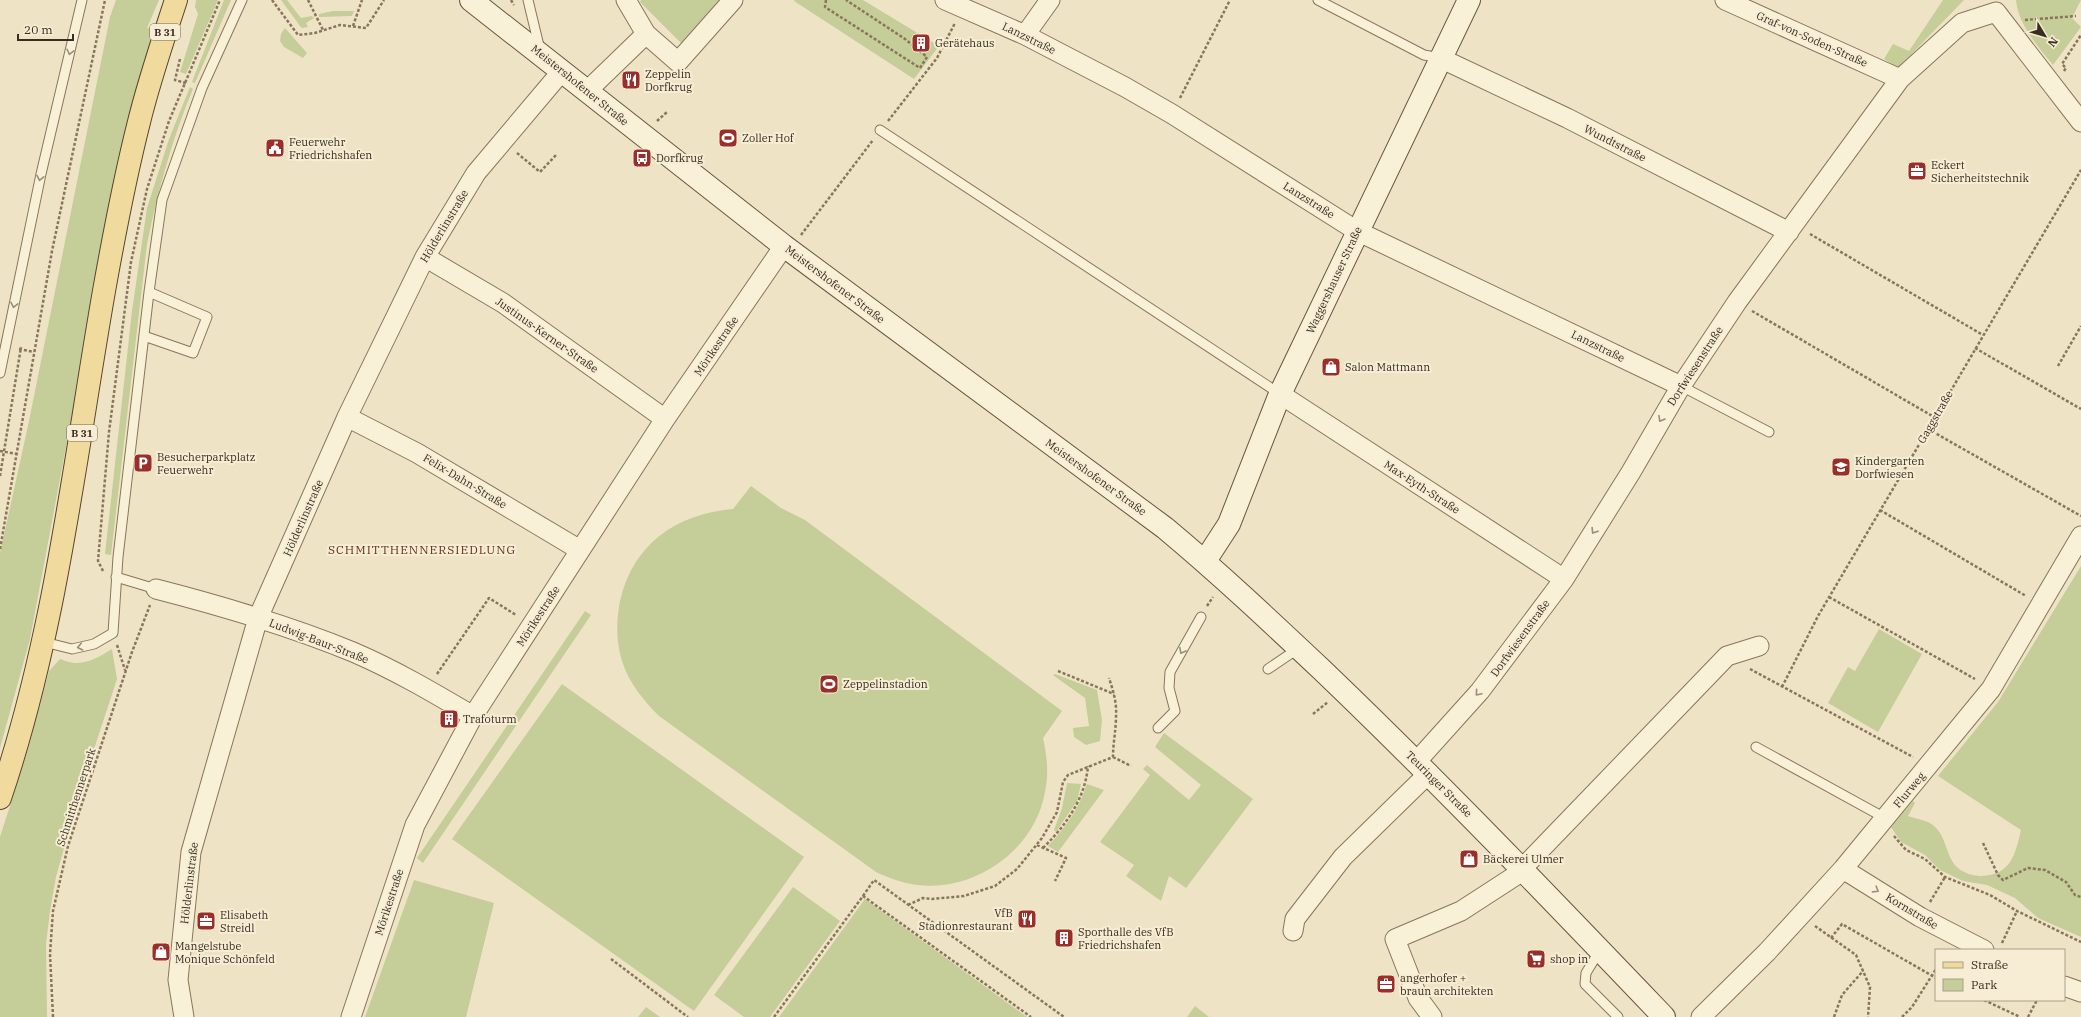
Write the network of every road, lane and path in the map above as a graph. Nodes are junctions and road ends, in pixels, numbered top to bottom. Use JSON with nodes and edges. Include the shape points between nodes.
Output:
{"nodes":[{"id":1,"x":82,"y":0,"type":"edge"},
{"id":2,"x":105,"y":0,"type":"edge"},
{"id":3,"x":176,"y":0,"type":"edge"},
{"id":4,"x":242,"y":0,"type":"edge"},
{"id":5,"x":272,"y":0,"type":"edge"},
{"id":6,"x":308,"y":0,"type":"edge"},
{"id":7,"x":362,"y":0,"type":"edge"},
{"id":8,"x":384,"y":0,"type":"edge"},
{"id":9,"x":471,"y":0,"type":"edge"},
{"id":10,"x":528,"y":0,"type":"edge"},
{"id":11,"x":626,"y":0,"type":"edge"},
{"id":12,"x":733,"y":0,"type":"edge"},
{"id":13,"x":826,"y":0,"type":"edge"},
{"id":14,"x":846,"y":0,"type":"edge"},
{"id":15,"x":945,"y":0,"type":"edge"},
{"id":16,"x":1050,"y":0,"type":"edge"},
{"id":17,"x":1230,"y":0,"type":"edge"},
{"id":18,"x":1318,"y":0,"type":"edge"},
{"id":19,"x":1468,"y":0,"type":"edge"},
{"id":20,"x":1725,"y":0,"type":"edge"},
{"id":21,"x":1997,"y":6,"type":"edge"},
{"id":22,"x":2076,"y":16,"type":"dead end"},
{"id":23,"x":353,"y":26,"type":"junction"},
{"id":24,"x":2008,"y":28,"type":"junction"},
{"id":25,"x":323,"y":30,"type":"junction"},
{"id":26,"x":646,"y":34,"type":"junction"},
{"id":27,"x":1025,"y":35,"type":"junction"},
{"id":28,"x":2081,"y":35,"type":"edge"},
{"id":29,"x":541,"y":53,"type":"junction"},
{"id":30,"x":1440,"y":58,"type":"junction"},
{"id":31,"x":562,"y":71,"type":"junction"},
{"id":32,"x":176,"y":75,"type":"dead end"},
{"id":33,"x":1900,"y":79,"type":"junction"},
{"id":34,"x":190,"y":84,"type":"dead end"},
{"id":35,"x":2053,"y":86,"type":"junction"},
{"id":36,"x":586,"y":91,"type":"junction"},
{"id":37,"x":667,"y":112,"type":"dead end"},
{"id":38,"x":1172,"y":114,"type":"junction"},
{"id":39,"x":2081,"y":122,"type":"edge"},
{"id":40,"x":654,"y":124,"type":"dead end"},
{"id":41,"x":880,"y":130,"type":"dead end"},
{"id":42,"x":504,"y":140,"type":"junction"},
{"id":43,"x":558,"y":154,"type":"dead end"},
{"id":44,"x":2081,"y":170,"type":"edge"},
{"id":45,"x":1791,"y":228,"type":"junction"},
{"id":46,"x":1357,"y":231,"type":"junction"},
{"id":47,"x":784,"y":246,"type":"junction"},
{"id":48,"x":425,"y":257,"type":"junction"},
{"id":49,"x":149,"y":292,"type":"junction"},
{"id":50,"x":1737,"y":302,"type":"junction"},
{"id":51,"x":2081,"y":326,"type":"edge"},
{"id":52,"x":1983,"y":335,"type":"junction"},
{"id":53,"x":144,"y":336,"type":"junction"},
{"id":54,"x":1976,"y":348,"type":"junction"},
{"id":55,"x":2058,"y":366,"type":"dead end"},
{"id":56,"x":0,"y":373,"type":"edge"},
{"id":57,"x":1681,"y":386,"type":"junction"},
{"id":58,"x":1280,"y":394,"type":"junction"},
{"id":59,"x":2081,"y":409,"type":"edge"},
{"id":60,"x":347,"y":417,"type":"junction"},
{"id":61,"x":1934,"y":417,"type":"junction"},
{"id":62,"x":665,"y":419,"type":"junction"},
{"id":63,"x":1928,"y":429,"type":"junction"},
{"id":64,"x":1769,"y":432,"type":"dead end"},
{"id":65,"x":0,"y":451,"type":"edge"},
{"id":66,"x":17,"y":454,"type":"junction"},
{"id":67,"x":1880,"y":510,"type":"junction"},
{"id":68,"x":2081,"y":516,"type":"edge"},
{"id":69,"x":2081,"y":536,"type":"edge"},
{"id":70,"x":0,"y":549,"type":"edge"},
{"id":71,"x":580,"y":550,"type":"junction"},
{"id":72,"x":1205,"y":561,"type":"junction"},
{"id":73,"x":116,"y":577,"type":"junction"},
{"id":74,"x":1564,"y":579,"type":"junction"},
{"id":75,"x":156,"y":589,"type":"junction"},
{"id":76,"x":1216,"y":592,"type":"dead end"},
{"id":77,"x":1829,"y":597,"type":"junction"},
{"id":78,"x":2041,"y":605,"type":"junction"},
{"id":79,"x":1201,"y":617,"type":"joint"},
{"id":80,"x":258,"y":618,"type":"junction"},
{"id":81,"x":532,"y":625,"type":"junction"},
{"id":82,"x":113,"y":633,"type":"junction"},
{"id":83,"x":44,"y":642,"type":"junction"},
{"id":84,"x":1759,"y":646,"type":"dead end"},
{"id":85,"x":1299,"y":648,"type":"junction"},
{"id":86,"x":1727,"y":656,"type":"junction"},
{"id":87,"x":1268,"y":669,"type":"dead end"},
{"id":88,"x":126,"y":671,"type":"junction"},
{"id":89,"x":1058,"y":671,"type":"dead end"},
{"id":90,"x":1109,"y":678,"type":"dead end"},
{"id":91,"x":1782,"y":687,"type":"junction"},
{"id":92,"x":1992,"y":688,"type":"junction"},
{"id":93,"x":426,"y":689,"type":"junction"},
{"id":94,"x":1114,"y":694,"type":"junction"},
{"id":95,"x":1333,"y":697,"type":"dead end"},
{"id":96,"x":1312,"y":714,"type":"dead end"},
{"id":97,"x":474,"y":716,"type":"junction"},
{"id":98,"x":1158,"y":728,"type":"dead end"},
{"id":99,"x":1756,"y":747,"type":"dead end"},
{"id":100,"x":1113,"y":757,"type":"junction"},
{"id":101,"x":1088,"y":766,"type":"junction"},
{"id":102,"x":1131,"y":766,"type":"dead end"},
{"id":103,"x":1929,"y":766,"type":"junction"},
{"id":104,"x":1423,"y":767,"type":"junction"},
{"id":105,"x":0,"y":798,"type":"edge"},
{"id":106,"x":1882,"y":822,"type":"junction"},
{"id":107,"x":1983,"y":843,"type":"dead end"},
{"id":108,"x":1037,"y":845,"type":"junction"},
{"id":109,"x":1043,"y":848,"type":"junction"},
{"id":110,"x":1522,"y":869,"type":"junction"},
{"id":111,"x":1843,"y":869,"type":"junction"},
{"id":112,"x":1945,"y":877,"type":"junction"},
{"id":113,"x":1055,"y":881,"type":"dead end"},
{"id":114,"x":863,"y":896,"type":"junction"},
{"id":115,"x":1934,"y":896,"type":"dead end"},
{"id":116,"x":2081,"y":898,"type":"edge"},
{"id":117,"x":908,"y":905,"type":"junction"},
{"id":118,"x":2017,"y":911,"type":"junction"},
{"id":119,"x":1802,"y":913,"type":"junction"},
{"id":120,"x":1293,"y":931,"type":"dead end"},
{"id":121,"x":1831,"y":938,"type":"junction"},
{"id":122,"x":2081,"y":942,"type":"edge"},
{"id":123,"x":1992,"y":948,"type":"edge"},
{"id":124,"x":1600,"y":950,"type":"junction"},
{"id":125,"x":611,"y":959,"type":"dead end"},
{"id":126,"x":1863,"y":971,"type":"junction"},
{"id":127,"x":1935,"y":971,"type":"edge"},
{"id":128,"x":1932,"y":976,"type":"junction"},
{"id":129,"x":1935,"y":978,"type":"edge"},
{"id":130,"x":2065,"y":986,"type":"edge"},
{"id":131,"x":2081,"y":992,"type":"edge"},
{"id":132,"x":1986,"y":1001,"type":"edge"},
{"id":133,"x":2036,"y":1001,"type":"edge"},
{"id":134,"x":53,"y":1017,"type":"edge"},
{"id":135,"x":184,"y":1017,"type":"edge"},
{"id":136,"x":351,"y":1017,"type":"edge"},
{"id":137,"x":688,"y":1017,"type":"edge"},
{"id":138,"x":774,"y":1017,"type":"edge"},
{"id":139,"x":1031,"y":1017,"type":"edge"},
{"id":140,"x":1064,"y":1017,"type":"edge"},
{"id":141,"x":1432,"y":1017,"type":"edge"},
{"id":142,"x":1618,"y":1017,"type":"edge"},
{"id":143,"x":1664,"y":1017,"type":"edge"},
{"id":144,"x":1701,"y":1017,"type":"edge"},
{"id":145,"x":1834,"y":1017,"type":"edge"},
{"id":146,"x":1868,"y":1017,"type":"edge"},
{"id":147,"x":1902,"y":1017,"type":"edge"},
{"id":148,"x":2020,"y":1017,"type":"edge"},
{"id":149,"x":2028,"y":1017,"type":"edge"}],
"edges":[{"from":1,"to":56,"type":"lane","one_way":true,"via":[[41,174]]},
{"from":2,"to":66,"type":"path","via":[[52,251]]},
{"from":3,"to":83,"type":"main road","number":"B 31","via":[[138,123],[124,190],[104,291],[64,542]]},
{"from":4,"to":49,"type":"lane","via":[[202,88],[162,200]]},
{"from":5,"to":25,"type":"path","via":[[298,35]]},
{"from":6,"to":25,"type":"path"},
{"from":7,"to":23,"type":"path"},
{"from":8,"to":23,"type":"path","via":[[366,28]]},
{"from":9,"to":29,"type":"street","name":"Meistershofener Straße"},
{"from":10,"to":29,"type":"lane"},
{"from":11,"to":26,"type":"street"},
{"from":12,"to":26,"type":"street","via":[[678,62]]},
{"from":13,"to":14,"type":"path","via":[[825,6],[920,68],[927,57],[905,39]]},
{"from":15,"to":27,"type":"street","name":"Lanzstraße"},
{"from":16,"to":27,"type":"street"},
{"from":17,"to":38,"type":"path"},
{"from":18,"to":30,"type":"lane","via":[[1424,55]]},
{"from":19,"to":30,"type":"street","name":"Waggershauser Straße"},
{"from":20,"to":33,"type":"street","name":"Graf-von-Soden-Straße"},
{"from":21,"to":24,"type":"street"},
{"from":21,"to":33,"type":"street","name":"Dorfwiesenstraße","via":[[1962,23]]},
{"from":22,"to":24,"type":"path","via":[[2027,19]]},
{"from":23,"to":25,"type":"path","via":[[340,25]]},
{"from":24,"to":35,"type":"street"},
{"from":26,"to":36,"type":"street"},
{"from":27,"to":38,"type":"street","name":"Lanzstraße"},
{"from":28,"to":35,"type":"path","via":[[2062,64],[2066,68]]},
{"from":29,"to":31,"type":"street","name":"Meistershofener Straße"},
{"from":30,"to":45,"type":"street","name":"Wundtstraße"},
{"from":30,"to":46,"type":"street","name":"Waggershauser Straße"},
{"from":31,"to":36,"type":"street","name":"Meistershofener Straße"},
{"from":31,"to":42,"type":"street","name":"Hölderlinstraße"},
{"from":32,"to":34,"type":"path","via":[[175,80]]},
{"from":33,"to":45,"type":"street","name":"Dorfwiesenstraße"},
{"from":35,"to":39,"type":"street"},
{"from":36,"to":47,"type":"street","name":"Meistershofener Straße"},
{"from":37,"to":40,"type":"path"},
{"from":38,"to":46,"type":"street","name":"Lanzstraße"},
{"from":41,"to":58,"type":"lane"},
{"from":42,"to":43,"type":"path","via":[[540,172]]},
{"from":42,"to":48,"type":"street","name":"Hölderlinstraße","via":[[476,173]]},
{"from":44,"to":52,"type":"path","name":"Gaggstraße"},
{"from":45,"to":50,"type":"street","name":"Dorfwiesenstraße"},
{"from":45,"to":52,"type":"path"},
{"from":46,"to":57,"type":"street","name":"Lanzstraße"},
{"from":46,"to":58,"type":"street","name":"Waggershauser Straße"},
{"from":47,"to":62,"type":"street","name":"Mörikestraße"},
{"from":47,"to":72,"type":"street","name":"Meistershofener Straße","via":[[1165,528]]},
{"from":48,"to":60,"type":"street","name":"Hölderlinstraße"},
{"from":48,"to":62,"type":"street","name":"Justinus-Kerner-Straße","via":[[503,303]]},
{"from":49,"to":53,"type":"lane"},
{"from":49,"to":53,"type":"lane","via":[[207,317],[193,353]]},
{"from":50,"to":57,"type":"street","name":"Dorfwiesenstraße"},
{"from":50,"to":61,"type":"path"},
{"from":51,"to":55,"type":"path"},
{"from":52,"to":54,"type":"path","name":"Gaggstraße"},
{"from":53,"to":73,"type":"lane"},
{"from":54,"to":59,"type":"path"},
{"from":54,"to":61,"type":"path","name":"Gaggstraße"},
{"from":57,"to":64,"type":"lane"},
{"from":57,"to":74,"type":"street","name":"Dorfwiesenstraße","one_way":true,"via":[[1632,472]]},
{"from":58,"to":72,"type":"street","name":"Waggershauser Straße","via":[[1229,524]]},
{"from":58,"to":74,"type":"street","name":"Max-Eyth-Straße"},
{"from":60,"to":71,"type":"street","name":"Felix-Dahn-Straße","via":[[417,453]]},
{"from":60,"to":80,"type":"street","name":"Hölderlinstraße"},
{"from":61,"to":63,"type":"path","name":"Gaggstraße"},
{"from":62,"to":71,"type":"street","name":"Mörikestraße"},
{"from":63,"to":67,"type":"path","name":"Gaggstraße"},
{"from":63,"to":68,"type":"path"},
{"from":65,"to":66,"type":"path"},
{"from":66,"to":70,"type":"path"},
{"from":67,"to":77,"type":"path","name":"Gaggstraße"},
{"from":67,"to":78,"type":"path"},
{"from":69,"to":78,"type":"street","name":"Flurweg"},
{"from":71,"to":81,"type":"street","name":"Mörikestraße"},
{"from":72,"to":85,"type":"street","name":"Teuringer Straße"},
{"from":73,"to":75,"type":"lane"},
{"from":73,"to":82,"type":"lane"},
{"from":74,"to":104,"type":"street","name":"Dorfwiesenstraße","one_way":true},
{"from":75,"to":80,"type":"street","name":"Ludwig-Baur-Straße"},
{"from":75,"to":88,"type":"path","name":"Schmitthennerpark"},
{"from":76,"to":79,"type":"path"},
{"from":77,"to":91,"type":"path","name":"Gaggstraße","via":[[1810,629]]},
{"from":77,"to":92,"type":"path"},
{"from":78,"to":92,"type":"street","name":"Flurweg"},
{"from":79,"to":98,"type":"lane","one_way":true,"via":[[1170,672],[1169,688],[1175,711]]},
{"from":80,"to":93,"type":"street","name":"Ludwig-Baur-Straße","via":[[353,652]]},
{"from":80,"to":135,"type":"street","name":"Hölderlinstraße","via":[[191,852],[178,980]]},
{"from":81,"to":93,"type":"path","via":[[490,598]]},
{"from":81,"to":97,"type":"street","name":"Mörikestraße"},
{"from":82,"to":83,"type":"lane","one_way":true,"via":[[94,644],[72,649]]},
{"from":82,"to":88,"type":"path"},
{"from":83,"to":105,"type":"main road","number":"B 31","via":[[22,729]]},
{"from":84,"to":86,"type":"street"},
{"from":85,"to":87,"type":"lane"},
{"from":85,"to":104,"type":"street","name":"Teuringer Straße"},
{"from":86,"to":91,"type":"path"},
{"from":86,"to":110,"type":"street"},
{"from":88,"to":134,"type":"path","name":"Schmitthennerpark","via":[[68,846],[53,911],[50,954]]},
{"from":89,"to":94,"type":"path"},
{"from":90,"to":94,"type":"path"},
{"from":91,"to":103,"type":"path"},
{"from":92,"to":103,"type":"street","name":"Flurweg"},
{"from":93,"to":97,"type":"street","name":"Ludwig-Baur-Straße"},
{"from":94,"to":100,"type":"path","via":[[1116,715]]},
{"from":95,"to":96,"type":"path"},
{"from":97,"to":136,"type":"street","name":"Mörikestraße","via":[[415,825]]},
{"from":99,"to":106,"type":"lane"},
{"from":100,"to":101,"type":"path"},
{"from":100,"to":102,"type":"path"},
{"from":101,"to":108,"type":"path","via":[[1072,772],[1062,782],[1057,812]]},
{"from":101,"to":109,"type":"path","via":[[1087,777],[1075,809],[1060,832]]},
{"from":103,"to":106,"type":"street","name":"Flurweg"},
{"from":104,"to":110,"type":"street","name":"Teuringer Straße"},
{"from":104,"to":120,"type":"street","name":"Dorfwiesenstraße","via":[[1343,857],[1295,919]]},
{"from":106,"to":111,"type":"street","name":"Flurweg"},
{"from":106,"to":112,"type":"path","via":[[1906,850],[1925,859]]},
{"from":107,"to":116,"type":"path","via":[[1998,875],[2003,880],[2028,868],[2045,870],[2066,882],[2075,895]]},
{"from":108,"to":109,"type":"path"},
{"from":108,"to":117,"type":"path","via":[[1017,869],[995,886],[964,896],[923,898]]},
{"from":109,"to":113,"type":"path","via":[[1066,858]]},
{"from":110,"to":124,"type":"street","name":"Teuringer Straße"},
{"from":110,"to":141,"type":"street","via":[[1461,911],[1395,939],[1418,998]]},
{"from":111,"to":119,"type":"street","name":"Flurweg"},
{"from":111,"to":123,"type":"street","name":"Kornstraße","one_way":true,"via":[[1920,917]]},
{"from":112,"to":115,"type":"path"},
{"from":112,"to":118,"type":"path","via":[[1990,894]]},
{"from":114,"to":117,"type":"path","via":[[874,880]]},
{"from":114,"to":138,"type":"path"},
{"from":114,"to":139,"type":"path"},
{"from":117,"to":140,"type":"path"},
{"from":118,"to":122,"type":"path"},
{"from":118,"to":123,"type":"path"},
{"from":119,"to":121,"type":"path"},
{"from":119,"to":144,"type":"street","name":"Flurweg","via":[[1767,952]]},
{"from":121,"to":126,"type":"path","via":[[1856,955]]},
{"from":121,"to":128,"type":"path","via":[[1842,924]]},
{"from":124,"to":142,"type":"lane","via":[[1586,973],[1585,984]]},
{"from":124,"to":143,"type":"street","name":"Teuringer Straße"},
{"from":125,"to":137,"type":"path"},
{"from":126,"to":145,"type":"path","via":[[1842,995]]},
{"from":126,"to":146,"type":"path","via":[[1870,987]]},
{"from":127,"to":128,"type":"path"},
{"from":128,"to":129,"type":"path"},
{"from":128,"to":147,"type":"path","via":[[1912,1007]]},
{"from":130,"to":131,"type":"street"},
{"from":132,"to":148,"type":"path"},
{"from":133,"to":149,"type":"path"}]}
